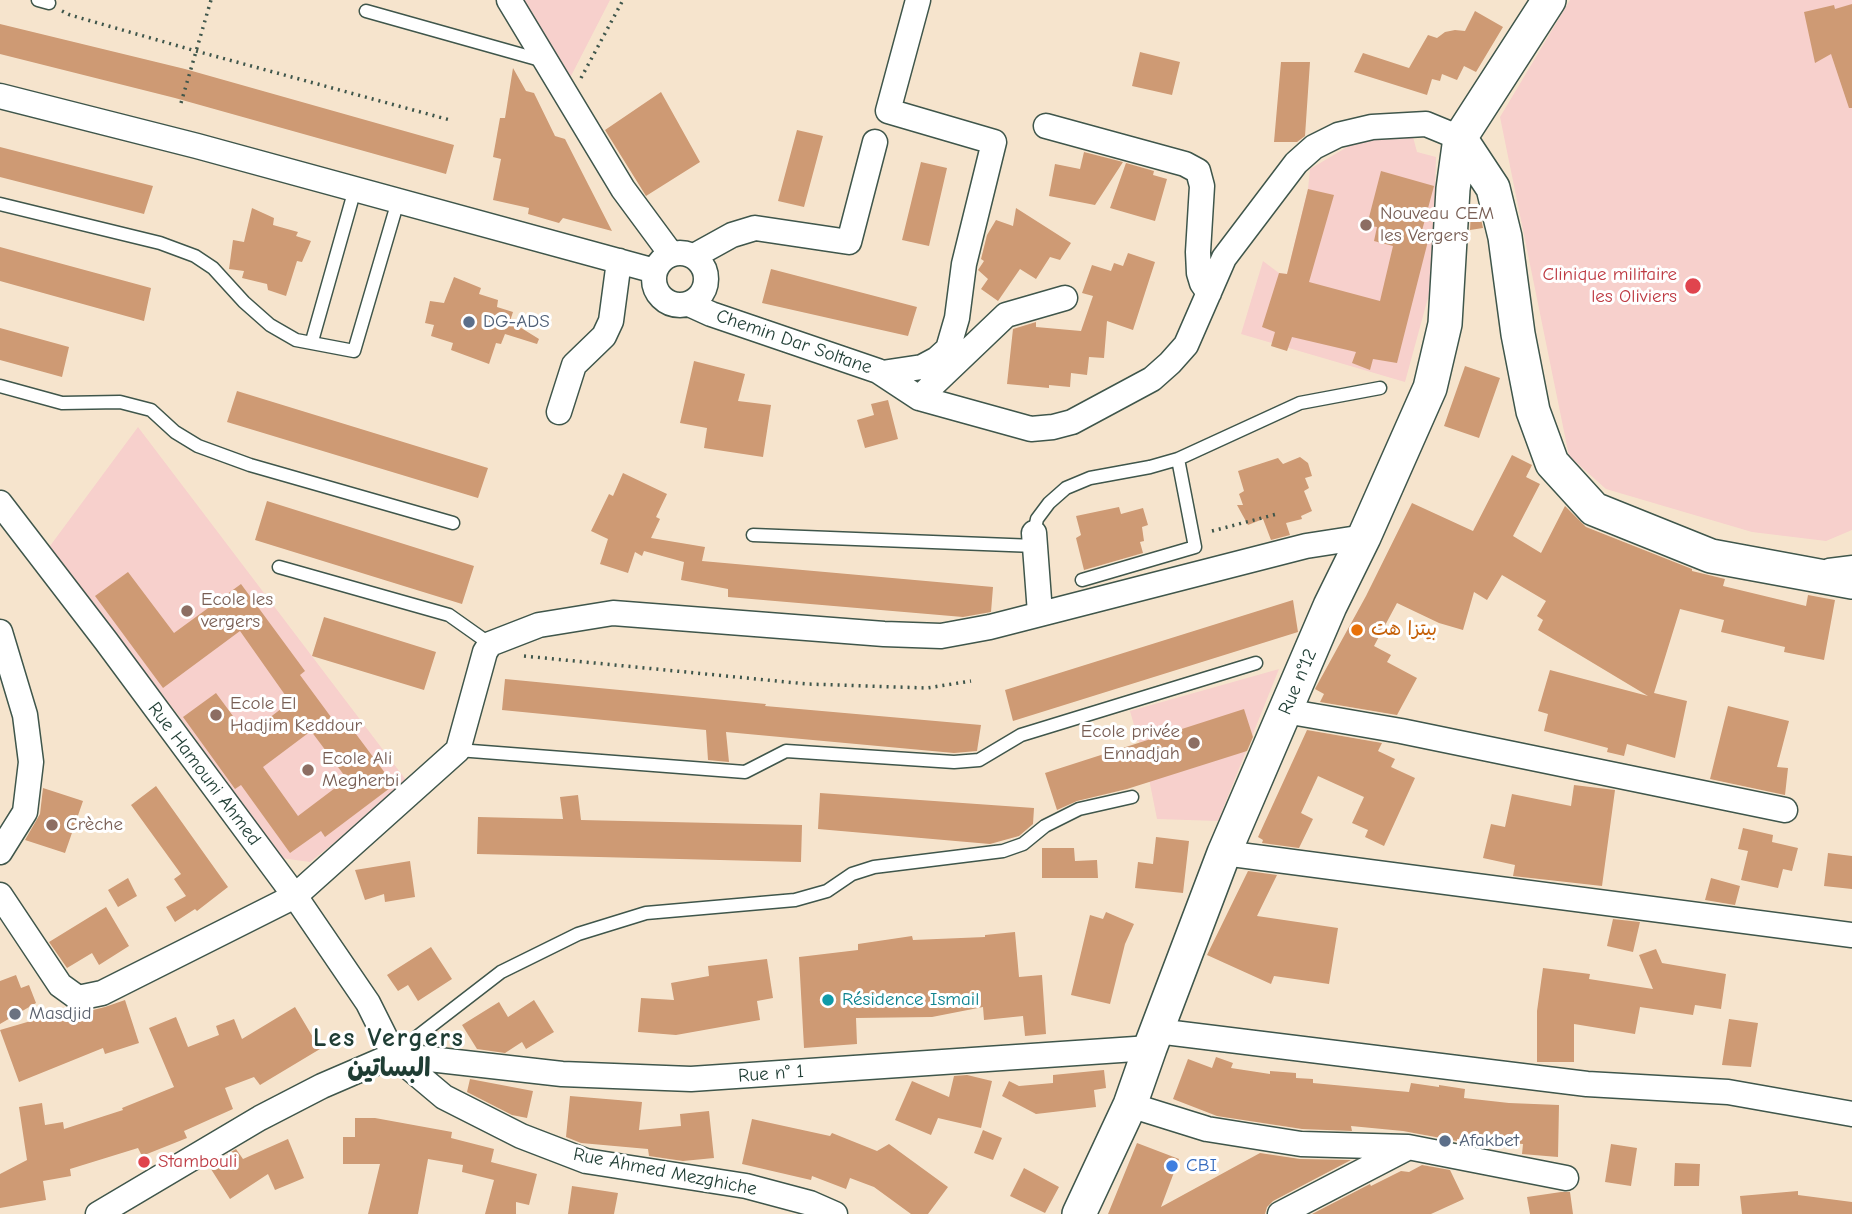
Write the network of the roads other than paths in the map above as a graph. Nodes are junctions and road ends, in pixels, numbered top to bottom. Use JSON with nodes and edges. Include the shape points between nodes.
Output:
{"nodes":[{"id":1,"x":509,"y":0,"type":"edge"},
{"id":2,"x":918,"y":0,"type":"edge"},
{"id":3,"x":1549,"y":0,"type":"edge"},
{"id":4,"x":366,"y":11,"type":"dead end"},
{"id":5,"x":548,"y":62,"type":"junction"},
{"id":6,"x":0,"y":96,"type":"edge"},
{"id":7,"x":1046,"y":125,"type":"dead end"},
{"id":8,"x":1460,"y":138,"type":"junction"},
{"id":9,"x":875,"y":142,"type":"dead end"},
{"id":10,"x":355,"y":189,"type":"junction"},
{"id":11,"x":398,"y":201,"type":"junction"},
{"id":12,"x":0,"y":204,"type":"edge"},
{"id":13,"x":674,"y":260,"type":"junction"},
{"id":14,"x":619,"y":261,"type":"junction"},
{"id":15,"x":1209,"y":293,"type":"junction"},
{"id":16,"x":1065,"y":298,"type":"dead end"},
{"id":17,"x":689,"y":304,"type":"junction"},
{"id":18,"x":312,"y":341,"type":"junction"},
{"id":19,"x":882,"y":373,"type":"junction"},
{"id":20,"x":0,"y":386,"type":"edge"},
{"id":21,"x":1380,"y":388,"type":"dead end"},
{"id":22,"x":919,"y":398,"type":"junction"},
{"id":23,"x":559,"y":412,"type":"dead end"},
{"id":24,"x":1178,"y":459,"type":"junction"},
{"id":25,"x":0,"y":503,"type":"edge"},
{"id":26,"x":453,"y":523,"type":"dead end"},
{"id":27,"x":754,"y":535,"type":"dead end"},
{"id":28,"x":1364,"y":537,"type":"junction"},
{"id":29,"x":1034,"y":540,"type":"junction"},
{"id":30,"x":1852,"y":562,"type":"edge"},
{"id":31,"x":279,"y":567,"type":"dead end"},
{"id":32,"x":1787,"y":569,"type":"junction"},
{"id":33,"x":1082,"y":580,"type":"dead end"},
{"id":34,"x":1852,"y":582,"type":"edge"},
{"id":35,"x":1040,"y":613,"type":"junction"},
{"id":36,"x":0,"y":632,"type":"edge"},
{"id":37,"x":488,"y":648,"type":"junction"},
{"id":38,"x":1256,"y":663,"type":"dead end"},
{"id":39,"x":1285,"y":711,"type":"junction"},
{"id":40,"x":457,"y":750,"type":"junction"},
{"id":41,"x":1132,"y":797,"type":"dead end"},
{"id":42,"x":1785,"y":810,"type":"dead end"},
{"id":43,"x":0,"y":852,"type":"edge"},
{"id":44,"x":1224,"y":853,"type":"junction"},
{"id":45,"x":0,"y":895,"type":"edge"},
{"id":46,"x":295,"y":896,"type":"junction"},
{"id":47,"x":1852,"y":935,"type":"edge"},
{"id":48,"x":1153,"y":1040,"type":"junction"},
{"id":49,"x":394,"y":1055,"type":"junction"},
{"id":50,"x":1130,"y":1105,"type":"junction"},
{"id":51,"x":1852,"y":1114,"type":"edge"},
{"id":52,"x":1408,"y":1147,"type":"junction"},
{"id":53,"x":1566,"y":1178,"type":"dead end"},
{"id":54,"x":98,"y":1214,"type":"edge"},
{"id":55,"x":835,"y":1214,"type":"edge"},
{"id":56,"x":1079,"y":1214,"type":"edge"},
{"id":57,"x":1280,"y":1214,"type":"edge"}],
"edges":[{"from":1,"to":5,"type":"street"},
{"from":2,"to":19,"type":"street","via":[[888,111],[994,142],[948,349],[922,367]]},
{"from":3,"to":8,"type":"main road"},
{"from":4,"to":5,"type":"lane"},
{"from":5,"to":13,"type":"street","via":[[623,189]]},
{"from":6,"to":10,"type":"street"},
{"from":7,"to":15,"type":"street","via":[[1198,171],[1202,186],[1199,273]]},
{"from":8,"to":15,"type":"street","name":"Chemin Dar Soltane","via":[[1426,124],[1385,126],[1338,135],[1314,147],[1296,163],[1224,258]]},
{"from":8,"to":28,"type":"main road","name":"Rue n°12","via":[[1445,324],[1430,388]]},
{"from":8,"to":32,"type":"main road","via":[[1493,188],[1533,411],[1552,463],[1594,509],[1712,556]]},
{"from":9,"to":13,"type":"street","via":[[849,242],[755,228]]},
{"from":10,"to":11,"type":"street"},
{"from":10,"to":18,"type":"lane"},
{"from":11,"to":14,"type":"street"},
{"from":11,"to":18,"type":"lane","via":[[354,351]]},
{"from":12,"to":18,"type":"lane","via":[[160,243],[195,256],[270,325],[296,340]]},
{"from":13,"to":14,"type":"street"},
{"from":13,"to":17,"type":"street","via":[[705,269],[706,286]]},
{"from":13,"to":17,"type":"street","via":[[655,287],[665,301]]},
{"from":14,"to":23,"type":"street","via":[[611,321],[604,336],[574,365]]},
{"from":15,"to":22,"type":"street","name":"Chemin Dar Soltane","via":[[1186,345],[1170,363],[1152,379],[1072,422],[1031,429]]},
{"from":16,"to":22,"type":"street","via":[[1006,315]]},
{"from":17,"to":19,"type":"street","name":"Chemin Dar Soltane"},
{"from":19,"to":22,"type":"street","name":"Chemin Dar Soltane"},
{"from":20,"to":26,"type":"lane","via":[[62,403],[120,402],[151,410],[198,446]]},
{"from":21,"to":24,"type":"lane","via":[[1300,403]]},
{"from":24,"to":29,"type":"lane","via":[[1090,478],[1066,488],[1037,519]]},
{"from":24,"to":33,"type":"lane","via":[[1195,547]]},
{"from":25,"to":46,"type":"street","name":"Rue Hamouni Ahmed"},
{"from":27,"to":29,"type":"lane"},
{"from":28,"to":35,"type":"street","via":[[1306,546]]},
{"from":28,"to":39,"type":"main road","name":"Rue n°12"},
{"from":29,"to":35,"type":"street"},
{"from":30,"to":32,"type":"lane"},
{"from":31,"to":37,"type":"lane","via":[[449,615]]},
{"from":32,"to":34,"type":"main road"},
{"from":35,"to":37,"type":"street","via":[[941,636],[613,613],[539,625]]},
{"from":36,"to":43,"type":"street","via":[[25,715],[31,762],[25,813]]},
{"from":37,"to":40,"type":"street"},
{"from":38,"to":40,"type":"lane","via":[[1021,735],[979,760],[786,751],[745,772]]},
{"from":39,"to":42,"type":"street"},
{"from":39,"to":44,"type":"main road","name":"Rue n°12"},
{"from":40,"to":46,"type":"street"},
{"from":41,"to":49,"type":"lane","via":[[1079,809],[1045,826],[1023,844],[1003,851],[874,867],[852,874],[827,891],[795,900],[646,913],[578,934],[500,972]]},
{"from":44,"to":47,"type":"street"},
{"from":44,"to":48,"type":"main road","name":"Rue n°12"},
{"from":45,"to":46,"type":"street","via":[[60,985],[78,998],[102,993]]},
{"from":46,"to":49,"type":"street","name":"Rue Hamouni Ahmed","via":[[368,1003]]},
{"from":48,"to":49,"type":"street","name":"Rue n° 1","via":[[691,1079],[562,1074]]},
{"from":48,"to":50,"type":"main road","name":"Rue n°12"},
{"from":48,"to":51,"type":"street","name":"Rue n° 1","via":[[1587,1084],[1728,1092]]},
{"from":49,"to":54,"type":"street","via":[[260,1118]]},
{"from":49,"to":55,"type":"street","name":"Rue Ahmed Mezghiche","via":[[444,1097],[521,1136],[586,1160],[746,1186]]},
{"from":50,"to":52,"type":"street","via":[[1208,1129],[1301,1144]]},
{"from":50,"to":56,"type":"main road","name":"Rue n°12"},
{"from":52,"to":53,"type":"street"},
{"from":52,"to":57,"type":"street"}]}
